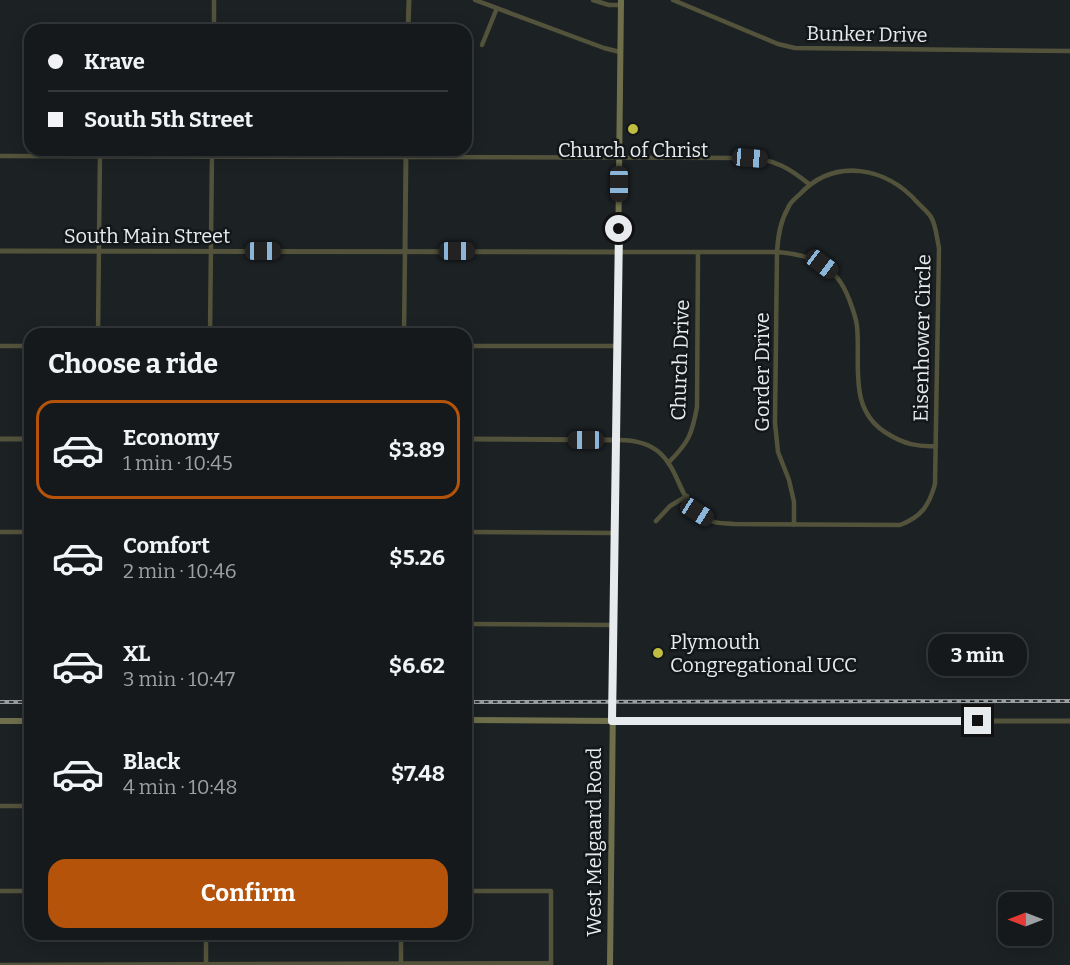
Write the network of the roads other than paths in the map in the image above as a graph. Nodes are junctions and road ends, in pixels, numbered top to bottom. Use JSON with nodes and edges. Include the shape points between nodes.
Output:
{"nodes":[{"id":1,"x":214,"y":0,"type":"edge"},
{"id":2,"x":409,"y":0,"type":"edge"},
{"id":3,"x":475,"y":0,"type":"edge"},
{"id":4,"x":593,"y":0,"type":"edge"},
{"id":5,"x":673,"y":0,"type":"edge"},
{"id":6,"x":621,"y":2,"type":"edge"},
{"id":7,"x":496,"y":8,"type":"junction"},
{"id":8,"x":214,"y":24,"type":"edge"},
{"id":9,"x":408,"y":24,"type":"edge"},
{"id":10,"x":482,"y":45,"type":"dead end"},
{"id":11,"x":1070,"y":51,"type":"edge"},
{"id":12,"x":620,"y":52,"type":"junction"},
{"id":13,"x":472,"y":154,"type":"edge"},
{"id":14,"x":0,"y":156,"type":"edge"},
{"id":15,"x":100,"y":156,"type":"junction"},
{"id":16,"x":212,"y":156,"type":"joint"},
{"id":17,"x":406,"y":156,"type":"edge"},
{"id":18,"x":619,"y":156,"type":"junction"},
{"id":19,"x":809,"y":184,"type":"junction"},
{"id":20,"x":0,"y":251,"type":"edge"},
{"id":21,"x":99,"y":251,"type":"junction"},
{"id":22,"x":211,"y":251,"type":"junction"},
{"id":23,"x":405,"y":251,"type":"junction"},
{"id":24,"x":618,"y":252,"type":"junction"},
{"id":25,"x":698,"y":252,"type":"junction"},
{"id":26,"x":777,"y":252,"type":"junction"},
{"id":27,"x":98,"y":328,"type":"edge"},
{"id":28,"x":210,"y":328,"type":"edge"},
{"id":29,"x":404,"y":328,"type":"edge"},
{"id":30,"x":0,"y":346,"type":"edge"},
{"id":31,"x":24,"y":346,"type":"edge"},
{"id":32,"x":472,"y":346,"type":"edge"},
{"id":33,"x":617,"y":346,"type":"junction"},
{"id":34,"x":0,"y":439,"type":"edge"},
{"id":35,"x":24,"y":439,"type":"edge"},
{"id":36,"x":472,"y":439,"type":"edge"},
{"id":37,"x":616,"y":440,"type":"junction"},
{"id":38,"x":936,"y":446,"type":"junction"},
{"id":39,"x":669,"y":462,"type":"junction"},
{"id":40,"x":687,"y":496,"type":"junction"},
{"id":41,"x":656,"y":521,"type":"dead end"},
{"id":42,"x":794,"y":525,"type":"junction"},
{"id":43,"x":0,"y":532,"type":"edge"},
{"id":44,"x":24,"y":532,"type":"edge"},
{"id":45,"x":472,"y":532,"type":"edge"},
{"id":46,"x":614,"y":532,"type":"junction"},
{"id":47,"x":472,"y":624,"type":"edge"},
{"id":48,"x":613,"y":625,"type":"junction"},
{"id":49,"x":472,"y":720,"type":"edge"},
{"id":50,"x":0,"y":721,"type":"edge"},
{"id":51,"x":24,"y":721,"type":"edge"},
{"id":52,"x":612,"y":721,"type":"junction"},
{"id":53,"x":1070,"y":721,"type":"edge"},
{"id":54,"x":0,"y":806,"type":"edge"},
{"id":55,"x":24,"y":806,"type":"edge"},
{"id":56,"x":0,"y":891,"type":"edge"},
{"id":57,"x":24,"y":891,"type":"edge"},
{"id":58,"x":472,"y":891,"type":"edge"},
{"id":59,"x":206,"y":940,"type":"edge"},
{"id":60,"x":400,"y":940,"type":"edge"},
{"id":61,"x":401,"y":963,"type":"junction"},
{"id":62,"x":0,"y":964,"type":"edge"},
{"id":63,"x":206,"y":964,"type":"edge"},
{"id":64,"x":259,"y":964,"type":"edge"},
{"id":65,"x":348,"y":964,"type":"edge"},
{"id":66,"x":454,"y":964,"type":"edge"},
{"id":67,"x":551,"y":964,"type":"edge"},
{"id":68,"x":63,"y":965,"type":"edge"},
{"id":69,"x":152,"y":965,"type":"edge"},
{"id":70,"x":610,"y":965,"type":"edge"}],
"edges":[{"from":1,"to":8,"type":"street"},
{"from":2,"to":9,"type":"street"},
{"from":3,"to":7,"type":"street"},
{"from":4,"to":6,"type":"street","via":[[609,5]]},
{"from":5,"to":11,"type":"street","name":"Bunker Drive","via":[[795,48]]},
{"from":6,"to":12,"type":"main road","name":"West Melgaard Road"},
{"from":7,"to":10,"type":"street"},
{"from":7,"to":12,"type":"street"},
{"from":12,"to":18,"type":"main road","name":"West Melgaard Road"},
{"from":13,"to":18,"type":"street"},
{"from":14,"to":15,"type":"street"},
{"from":15,"to":16,"type":"street"},
{"from":15,"to":21,"type":"street"},
{"from":16,"to":22,"type":"street"},
{"from":17,"to":23,"type":"street"},
{"from":18,"to":19,"type":"street","via":[[766,159]]},
{"from":18,"to":24,"type":"main road","name":"West Melgaard Road"},
{"from":19,"to":26,"type":"street","name":"Eisenhower Circle","via":[[789,206],[779,231]]},
{"from":19,"to":38,"type":"street","name":"Eisenhower Circle","via":[[842,170],[863,171],[907,190],[932,218],[939,248]]},
{"from":20,"to":21,"type":"street","name":"South Main Street"},
{"from":21,"to":22,"type":"street","name":"South Main Street"},
{"from":21,"to":27,"type":"street"},
{"from":22,"to":23,"type":"street","name":"South Main Street"},
{"from":22,"to":28,"type":"street"},
{"from":23,"to":24,"type":"street","name":"South Main Street"},
{"from":23,"to":29,"type":"street"},
{"from":24,"to":25,"type":"street"},
{"from":24,"to":33,"type":"main road","name":"West Melgaard Road"},
{"from":25,"to":26,"type":"street"},
{"from":25,"to":39,"type":"street","name":"Church Drive","via":[[697,407],[692,432]]},
{"from":26,"to":38,"type":"street","via":[[822,264],[843,284],[857,325],[860,397],[872,422],[897,440],[913,446]]},
{"from":26,"to":42,"type":"street","name":"Gorder Drive","via":[[775,423],[778,452],[794,502]]},
{"from":30,"to":31,"type":"street"},
{"from":32,"to":33,"type":"street"},
{"from":33,"to":37,"type":"main road","name":"West Melgaard Road"},
{"from":34,"to":35,"type":"street"},
{"from":36,"to":37,"type":"street"},
{"from":37,"to":39,"type":"street","name":"Eisenhower Circle","via":[[639,441]]},
{"from":37,"to":46,"type":"main road","name":"West Melgaard Road"},
{"from":38,"to":42,"type":"street","name":"Eisenhower Circle","via":[[935,484],[930,502],[918,516],[893,526]]},
{"from":39,"to":40,"type":"street","name":"Eisenhower Circle"},
{"from":40,"to":41,"type":"street"},
{"from":40,"to":42,"type":"street","name":"Eisenhower Circle","via":[[697,512],[712,522]]},
{"from":43,"to":44,"type":"street"},
{"from":45,"to":46,"type":"street"},
{"from":46,"to":48,"type":"main road","name":"West Melgaard Road"},
{"from":47,"to":48,"type":"street"},
{"from":48,"to":52,"type":"main road","name":"West Melgaard Road"},
{"from":49,"to":52,"type":"main road"},
{"from":50,"to":51,"type":"main road"},
{"from":52,"to":53,"type":"street"},
{"from":52,"to":70,"type":"main road","name":"West Melgaard Road"},
{"from":54,"to":55,"type":"street"},
{"from":56,"to":57,"type":"street"},
{"from":58,"to":67,"type":"street","via":[[551,891]]},
{"from":59,"to":63,"type":"street"},
{"from":60,"to":61,"type":"street"},
{"from":61,"to":65,"type":"street"},
{"from":61,"to":66,"type":"street"},
{"from":62,"to":68,"type":"street"},
{"from":63,"to":64,"type":"street"},
{"from":63,"to":69,"type":"street"},
{"from":64,"to":65,"type":"street"},
{"from":66,"to":67,"type":"street"},
{"from":68,"to":69,"type":"street"}]}
